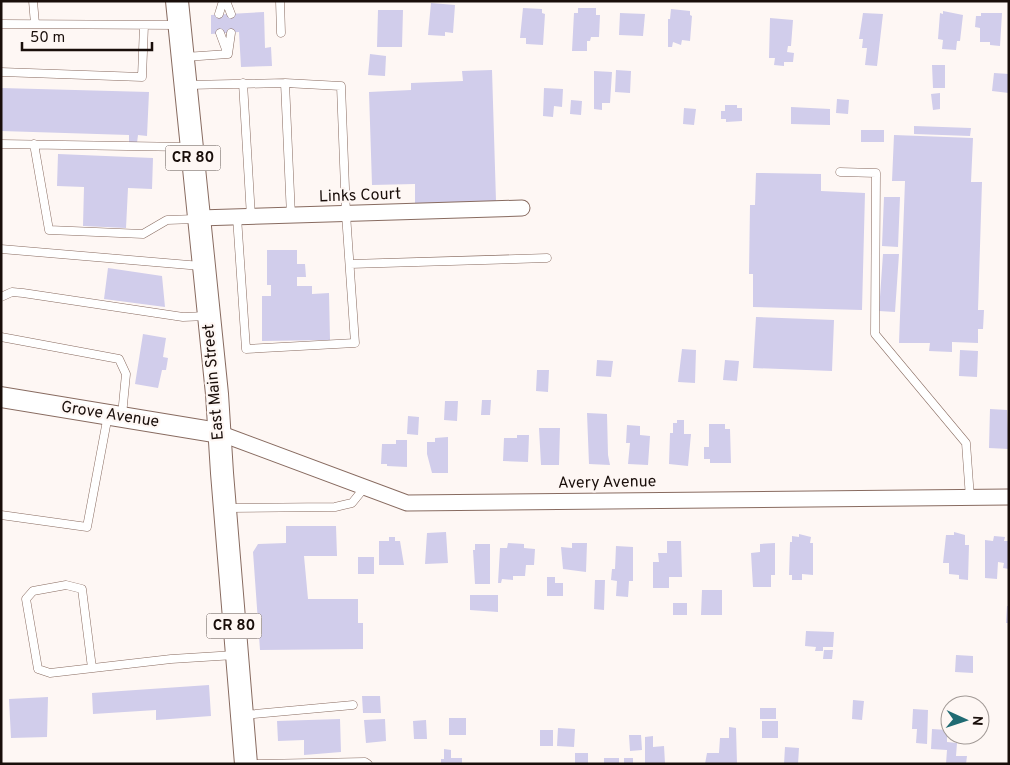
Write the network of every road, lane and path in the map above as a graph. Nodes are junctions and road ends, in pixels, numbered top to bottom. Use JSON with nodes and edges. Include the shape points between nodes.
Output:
{"nodes":[{"id":1,"x":33,"y":1,"type":"edge"},
{"id":2,"x":178,"y":1,"type":"edge"},
{"id":3,"x":224,"y":1,"type":"edge"},
{"id":4,"x":280,"y":1,"type":"edge"},
{"id":5,"x":219,"y":14,"type":"dead end"},
{"id":6,"x":231,"y":14,"type":"dead end"},
{"id":7,"x":1,"y":24,"type":"edge"},
{"id":8,"x":35,"y":24,"type":"junction"},
{"id":9,"x":144,"y":25,"type":"junction"},
{"id":10,"x":180,"y":25,"type":"junction"},
{"id":11,"x":220,"y":33,"type":"dead end"},
{"id":12,"x":231,"y":33,"type":"dead end"},
{"id":13,"x":281,"y":34,"type":"dead end"},
{"id":14,"x":228,"y":54,"type":"junction"},
{"id":15,"x":183,"y":57,"type":"junction"},
{"id":16,"x":1,"y":72,"type":"edge"},
{"id":17,"x":243,"y":83,"type":"junction"},
{"id":18,"x":285,"y":83,"type":"junction"},
{"id":19,"x":186,"y":85,"type":"junction"},
{"id":20,"x":1,"y":144,"type":"edge"},
{"id":21,"x":34,"y":144,"type":"junction"},
{"id":22,"x":192,"y":147,"type":"junction"},
{"id":23,"x":840,"y":172,"type":"dead end"},
{"id":24,"x":522,"y":208,"type":"dead end"},
{"id":25,"x":346,"y":214,"type":"junction"},
{"id":26,"x":291,"y":216,"type":"junction"},
{"id":27,"x":244,"y":217,"type":"junction"},
{"id":28,"x":199,"y":218,"type":"junction"},
{"id":29,"x":1,"y":249,"type":"edge"},
{"id":30,"x":547,"y":258,"type":"dead end"},
{"id":31,"x":350,"y":264,"type":"junction"},
{"id":32,"x":204,"y":266,"type":"junction"},
{"id":33,"x":1,"y":297,"type":"edge"},
{"id":34,"x":209,"y":316,"type":"junction"},
{"id":35,"x":1,"y":337,"type":"edge"},
{"id":36,"x":1,"y":398,"type":"edge"},
{"id":37,"x":115,"y":416,"type":"junction"},
{"id":38,"x":219,"y":433,"type":"junction"},
{"id":39,"x":364,"y":487,"type":"junction"},
{"id":40,"x":1009,"y":497,"type":"edge"},
{"id":41,"x":970,"y":498,"type":"junction"},
{"id":42,"x":224,"y":508,"type":"junction"},
{"id":43,"x":1,"y":515,"type":"edge"},
{"id":44,"x":236,"y":655,"type":"junction"},
{"id":45,"x":92,"y":668,"type":"junction"},
{"id":46,"x":353,"y":705,"type":"dead end"},
{"id":47,"x":242,"y":715,"type":"junction"},
{"id":48,"x":246,"y":764,"type":"edge"},
{"id":49,"x":257,"y":764,"type":"edge"},
{"id":50,"x":368,"y":764,"type":"edge"}],
"edges":[{"from":1,"to":8,"type":"lane"},
{"from":2,"to":10,"type":"main road","name":"East Main Street","number":"CR 80"},
{"from":3,"to":5,"type":"lane"},
{"from":3,"to":6,"type":"lane"},
{"from":4,"to":13,"type":"lane"},
{"from":7,"to":8,"type":"lane"},
{"from":8,"to":9,"type":"lane"},
{"from":9,"to":10,"type":"lane"},
{"from":9,"to":16,"type":"lane","via":[[142,77]]},
{"from":10,"to":15,"type":"main road","name":"East Main Street","number":"CR 80"},
{"from":11,"to":14,"type":"lane"},
{"from":12,"to":14,"type":"lane"},
{"from":14,"to":15,"type":"lane"},
{"from":15,"to":19,"type":"main road","name":"East Main Street","number":"CR 80"},
{"from":17,"to":18,"type":"lane"},
{"from":17,"to":19,"type":"lane"},
{"from":17,"to":27,"type":"lane"},
{"from":18,"to":25,"type":"lane","via":[[341,86]]},
{"from":18,"to":26,"type":"lane"},
{"from":19,"to":22,"type":"main road","name":"East Main Street","number":"CR 80"},
{"from":20,"to":21,"type":"lane"},
{"from":21,"to":22,"type":"lane"},
{"from":21,"to":28,"type":"lane","via":[[49,230],[143,234],[167,220]]},
{"from":22,"to":28,"type":"main road","name":"East Main Street","number":"CR 80"},
{"from":23,"to":41,"type":"lane","via":[[876,173],[875,334],[966,443]]},
{"from":24,"to":25,"type":"street","name":"Links Court"},
{"from":25,"to":26,"type":"street","name":"Links Court"},
{"from":25,"to":31,"type":"lane"},
{"from":26,"to":27,"type":"street","name":"Links Court"},
{"from":27,"to":28,"type":"street","name":"Links Court"},
{"from":27,"to":31,"type":"lane","via":[[246,349],[355,343]]},
{"from":28,"to":32,"type":"main road","name":"East Main Street","number":"CR 80"},
{"from":29,"to":32,"type":"lane"},
{"from":30,"to":31,"type":"lane"},
{"from":32,"to":34,"type":"main road","name":"East Main Street","number":"CR 80"},
{"from":33,"to":34,"type":"lane","via":[[12,292],[23,293],[184,317]]},
{"from":34,"to":38,"type":"main road","name":"East Main Street","number":"CR 80"},
{"from":35,"to":37,"type":"lane","via":[[119,359],[126,374]]},
{"from":36,"to":37,"type":"street","name":"Grove Avenue"},
{"from":37,"to":38,"type":"street","name":"Grove Avenue"},
{"from":37,"to":43,"type":"lane","via":[[86,527]]},
{"from":38,"to":39,"type":"street","name":"Avery Avenue"},
{"from":38,"to":42,"type":"main road","name":"East Main Street","number":"CR 80"},
{"from":39,"to":41,"type":"street","name":"Avery Avenue","via":[[407,503]]},
{"from":39,"to":42,"type":"lane","via":[[352,503],[335,508]]},
{"from":40,"to":41,"type":"street","name":"Avery Avenue"},
{"from":42,"to":44,"type":"main road","name":"East Main Street","number":"CR 80"},
{"from":44,"to":45,"type":"lane"},
{"from":44,"to":47,"type":"main road","name":"East Main Street","number":"CR 80"},
{"from":45,"to":45,"type":"lane","via":[[50,673],[38,669],[26,599],[33,591],[66,585],[82,589]]},
{"from":46,"to":47,"type":"lane"},
{"from":47,"to":48,"type":"main road","name":"East Main Street","number":"CR 80"},
{"from":49,"to":50,"type":"lane"}]}
